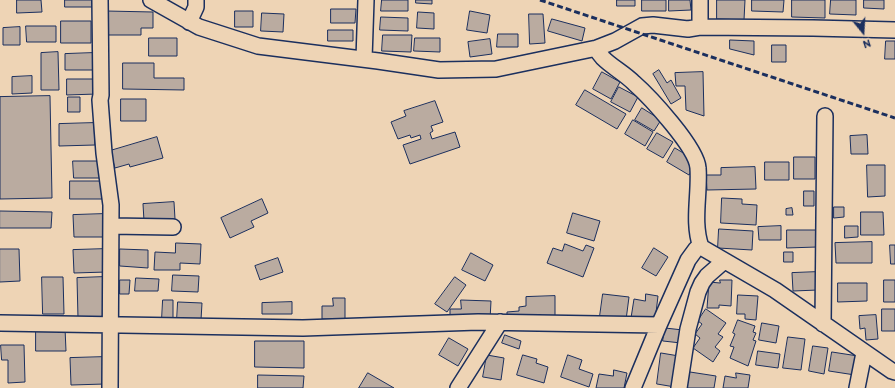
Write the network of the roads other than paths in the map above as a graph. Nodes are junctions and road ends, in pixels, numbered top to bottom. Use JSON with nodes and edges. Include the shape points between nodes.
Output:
{"nodes":[{"id":1,"x":100,"y":0,"type":"edge"},
{"id":2,"x":151,"y":0,"type":"edge"},
{"id":3,"x":196,"y":0,"type":"edge"},
{"id":4,"x":366,"y":0,"type":"edge"},
{"id":5,"x":700,"y":0,"type":"edge"},
{"id":6,"x":189,"y":22,"type":"junction"},
{"id":7,"x":700,"y":27,"type":"junction"},
{"id":8,"x":895,"y":30,"type":"edge"},
{"id":9,"x":596,"y":48,"type":"junction"},
{"id":10,"x":364,"y":59,"type":"junction"},
{"id":11,"x":825,"y":116,"type":"dead end"},
{"id":12,"x":111,"y":226,"type":"junction"},
{"id":13,"x":173,"y":227,"type":"dead end"},
{"id":14,"x":701,"y":247,"type":"junction"},
{"id":15,"x":723,"y":262,"type":"junction"},
{"id":16,"x":500,"y":322,"type":"junction"},
{"id":17,"x":0,"y":323,"type":"edge"},
{"id":18,"x":823,"y":324,"type":"junction"},
{"id":19,"x":112,"y":325,"type":"junction"},
{"id":20,"x":658,"y":325,"type":"junction"},
{"id":21,"x":864,"y":353,"type":"junction"},
{"id":22,"x":895,"y":372,"type":"edge"},
{"id":23,"x":110,"y":388,"type":"edge"},
{"id":24,"x":458,"y":388,"type":"edge"},
{"id":25,"x":633,"y":388,"type":"edge"},
{"id":26,"x":679,"y":388,"type":"edge"},
{"id":27,"x":857,"y":388,"type":"edge"}],
"edges":[{"from":1,"to":12,"type":"street","via":[[100,100]]},
{"from":2,"to":6,"type":"street"},
{"from":3,"to":6,"type":"street","via":[[196,7]]},
{"from":4,"to":10,"type":"street"},
{"from":5,"to":7,"type":"street"},
{"from":6,"to":10,"type":"street","via":[[258,46]]},
{"from":7,"to":8,"type":"street"},
{"from":7,"to":9,"type":"street","via":[[688,29],[653,24],[642,26]]},
{"from":9,"to":10,"type":"street","via":[[496,69],[439,70]]},
{"from":9,"to":14,"type":"street","via":[[603,58],[633,82],[673,124],[691,151],[698,166],[697,228]]},
{"from":11,"to":18,"type":"street"},
{"from":12,"to":13,"type":"street"},
{"from":12,"to":19,"type":"street"},
{"from":14,"to":15,"type":"street"},
{"from":14,"to":20,"type":"street","via":[[688,260]]},
{"from":15,"to":18,"type":"street","via":[[774,290]]},
{"from":15,"to":26,"type":"street","via":[[707,276],[698,292],[688,330]]},
{"from":16,"to":19,"type":"street","via":[[303,328]]},
{"from":16,"to":20,"type":"street"},
{"from":16,"to":24,"type":"street"},
{"from":17,"to":19,"type":"street"},
{"from":18,"to":21,"type":"street"},
{"from":19,"to":23,"type":"street"},
{"from":20,"to":25,"type":"street"},
{"from":21,"to":22,"type":"street"},
{"from":21,"to":27,"type":"street"}]}
